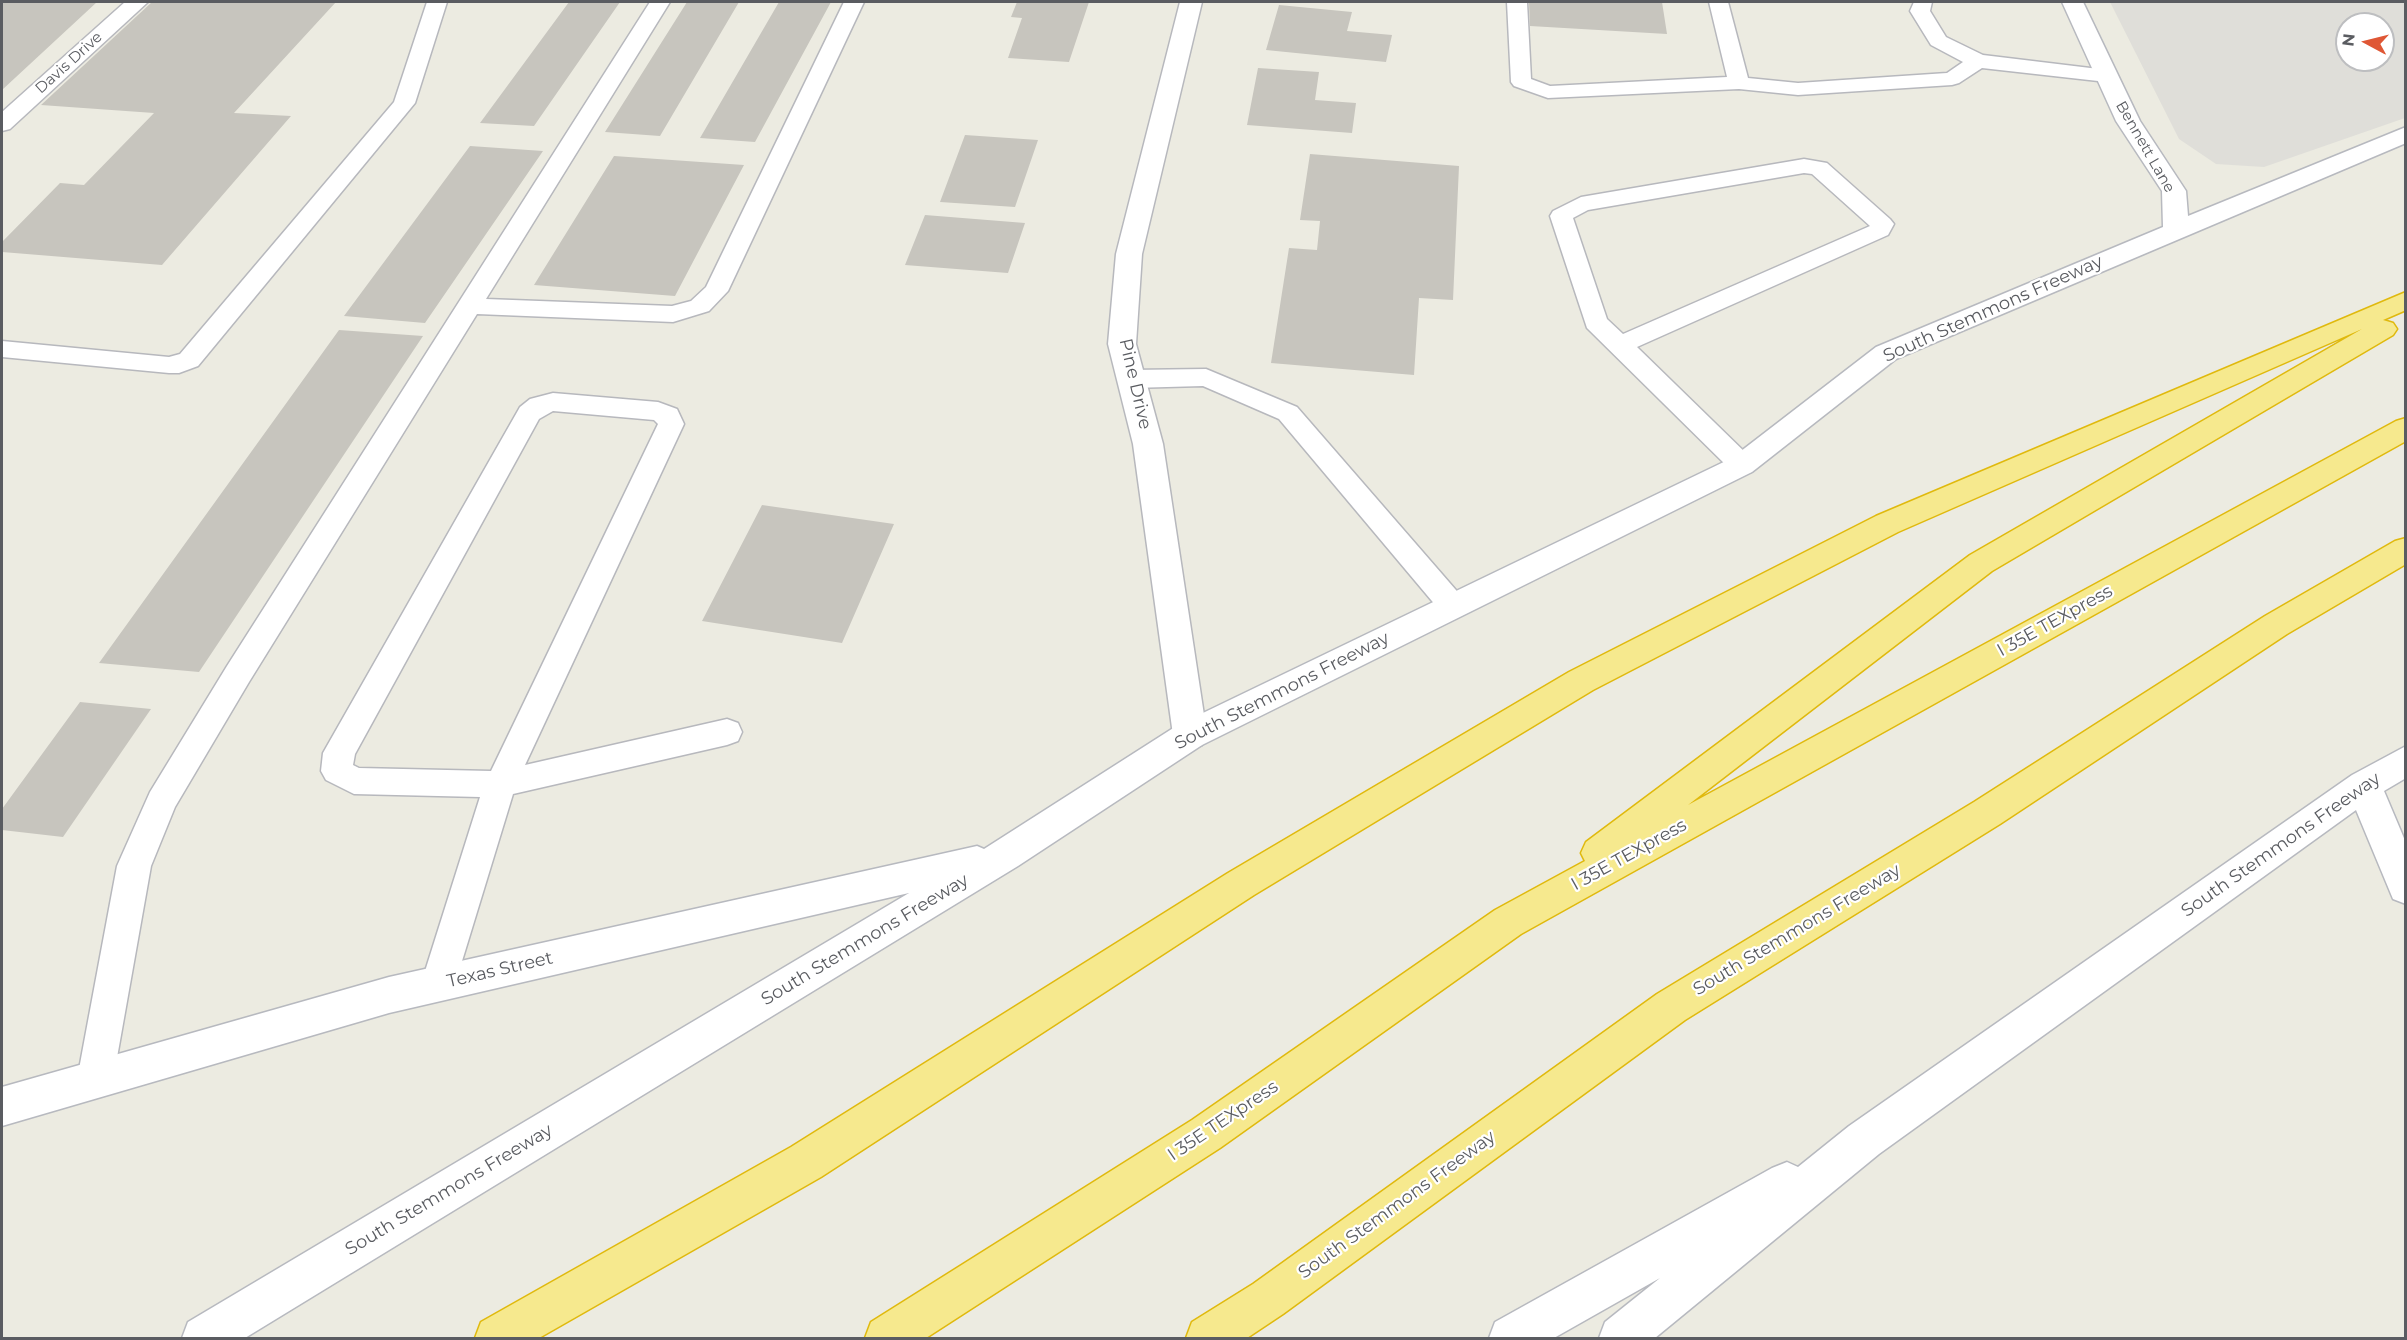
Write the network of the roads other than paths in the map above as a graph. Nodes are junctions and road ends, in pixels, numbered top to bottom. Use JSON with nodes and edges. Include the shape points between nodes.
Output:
{"nodes":[{"id":1,"x":137,"y":2,"type":"edge"},
{"id":2,"x":437,"y":2,"type":"edge"},
{"id":3,"x":660,"y":2,"type":"edge"},
{"id":4,"x":854,"y":2,"type":"edge"},
{"id":5,"x":1191,"y":2,"type":"edge"},
{"id":6,"x":1517,"y":2,"type":"edge"},
{"id":7,"x":1718,"y":2,"type":"edge"},
{"id":8,"x":1898,"y":2,"type":"edge"},
{"id":9,"x":1922,"y":2,"type":"edge"},
{"id":10,"x":2072,"y":2,"type":"edge"},
{"id":11,"x":1978,"y":61,"type":"junction"},
{"id":12,"x":2107,"y":76,"type":"junction"},
{"id":13,"x":1739,"y":83,"type":"junction"},
{"id":14,"x":2,"y":124,"type":"edge"},
{"id":15,"x":2406,"y":134,"type":"edge"},
{"id":16,"x":2176,"y":230,"type":"junction"},
{"id":17,"x":2406,"y":300,"type":"edge"},
{"id":18,"x":469,"y":306,"type":"junction"},
{"id":19,"x":2406,"y":316,"type":"edge"},
{"id":20,"x":1620,"y":345,"type":"junction"},
{"id":21,"x":2,"y":349,"type":"edge"},
{"id":22,"x":1131,"y":379,"type":"junction"},
{"id":23,"x":2406,"y":428,"type":"edge"},
{"id":24,"x":1742,"y":465,"type":"junction"},
{"id":25,"x":2406,"y":549,"type":"edge"},
{"id":26,"x":1452,"y":604,"type":"junction"},
{"id":27,"x":727,"y":732,"type":"dead end"},
{"id":28,"x":1190,"y":735,"type":"junction"},
{"id":29,"x":2406,"y":760,"type":"edge"},
{"id":30,"x":500,"y":784,"type":"junction"},
{"id":31,"x":2364,"y":785,"type":"junction"},
{"id":32,"x":1005,"y":855,"type":"junction"},
{"id":33,"x":2406,"y":888,"type":"edge"},
{"id":34,"x":1508,"y":922,"type":"junction"},
{"id":35,"x":438,"y":984,"type":"junction"},
{"id":36,"x":95,"y":1080,"type":"junction"},
{"id":37,"x":2,"y":1107,"type":"edge"},
{"id":38,"x":1864,"y":1140,"type":"junction"},
{"id":39,"x":204,"y":1338,"type":"edge"},
{"id":40,"x":497,"y":1338,"type":"edge"},
{"id":41,"x":887,"y":1338,"type":"edge"},
{"id":42,"x":1208,"y":1338,"type":"edge"},
{"id":43,"x":1511,"y":1338,"type":"edge"},
{"id":44,"x":1621,"y":1338,"type":"edge"}],
"edges":[{"from":1,"to":14,"type":"main road","name":"Davis Drive"},
{"from":2,"to":21,"type":"lane","via":[[404,103],[189,360],[169,366]]},
{"from":3,"to":18,"type":"lane"},
{"from":4,"to":18,"type":"lane","via":[[716,291],[700,306],[673,314]]},
{"from":5,"to":22,"type":"main road","name":"Pine Drive","via":[[1129,254],[1122,344]]},
{"from":6,"to":13,"type":"lane","via":[[1521,82],[1548,92]]},
{"from":7,"to":13,"type":"lane"},
{"from":8,"to":9,"type":"lane"},
{"from":9,"to":11,"type":"lane","via":[[1920,10],[1938,41]]},
{"from":10,"to":12,"type":"main road","name":"Bennett Lane"},
{"from":11,"to":12,"type":"lane"},
{"from":11,"to":13,"type":"lane","via":[[1952,79],[1798,89]]},
{"from":12,"to":16,"type":"main road","name":"Bennett Lane","via":[[2128,121],[2174,191]]},
{"from":15,"to":16,"type":"main road","name":"South Stemmons Freeway"},
{"from":16,"to":24,"type":"main road","name":"South Stemmons Freeway","via":[[1886,353]]},
{"from":17,"to":40,"type":"highway","via":[[1887,524],[1581,681],[1241,885],[806,1162]]},
{"from":18,"to":36,"type":"lane","via":[[161,802],[134,866]]},
{"from":19,"to":34,"type":"highway","via":[[1982,563]]},
{"from":20,"to":20,"type":"lane","via":[[1596,322],[1561,216],[1581,204],[1804,165],[1819,168],[1882,224],[1880,230]]},
{"from":20,"to":24,"type":"lane"},
{"from":22,"to":26,"type":"lane","via":[[1206,377],[1288,413]]},
{"from":22,"to":28,"type":"main road","name":"Pine Drive","via":[[1149,444]]},
{"from":23,"to":34,"type":"highway","name":"I 35E TEXpress"},
{"from":24,"to":26,"type":"main road","name":"South Stemmons Freeway"},
{"from":25,"to":42,"type":"highway","name":"South Stemmons Freeway","via":[[2276,625],[1987,813],[1671,1007],[1268,1299]]},
{"from":26,"to":28,"type":"main road","name":"South Stemmons Freeway"},
{"from":27,"to":30,"type":"lane"},
{"from":28,"to":32,"type":"main road","name":"South Stemmons Freeway"},
{"from":29,"to":31,"type":"main road","name":"South Stemmons Freeway"},
{"from":30,"to":30,"type":"lane","via":[[354,781],[337,771],[339,753],[529,413],[539,405],[553,402],[668,415],[671,424]]},
{"from":30,"to":35,"type":"lane"},
{"from":31,"to":33,"type":"main road"},
{"from":31,"to":38,"type":"main road","name":"South Stemmons Freeway"},
{"from":32,"to":35,"type":"main road","name":"Texas Street"},
{"from":32,"to":39,"type":"main road","name":"South Stemmons Freeway"},
{"from":34,"to":41,"type":"highway","name":"I 35E TEXpress","via":[[1206,1134]]},
{"from":35,"to":36,"type":"main road","name":"Texas Street"},
{"from":36,"to":37,"type":"main road","name":"Texas Street"},
{"from":38,"to":43,"type":"main road","name":"South Stemmons Freeway"},
{"from":38,"to":44,"type":"main road","name":"South Stemmons Freeway"}]}
